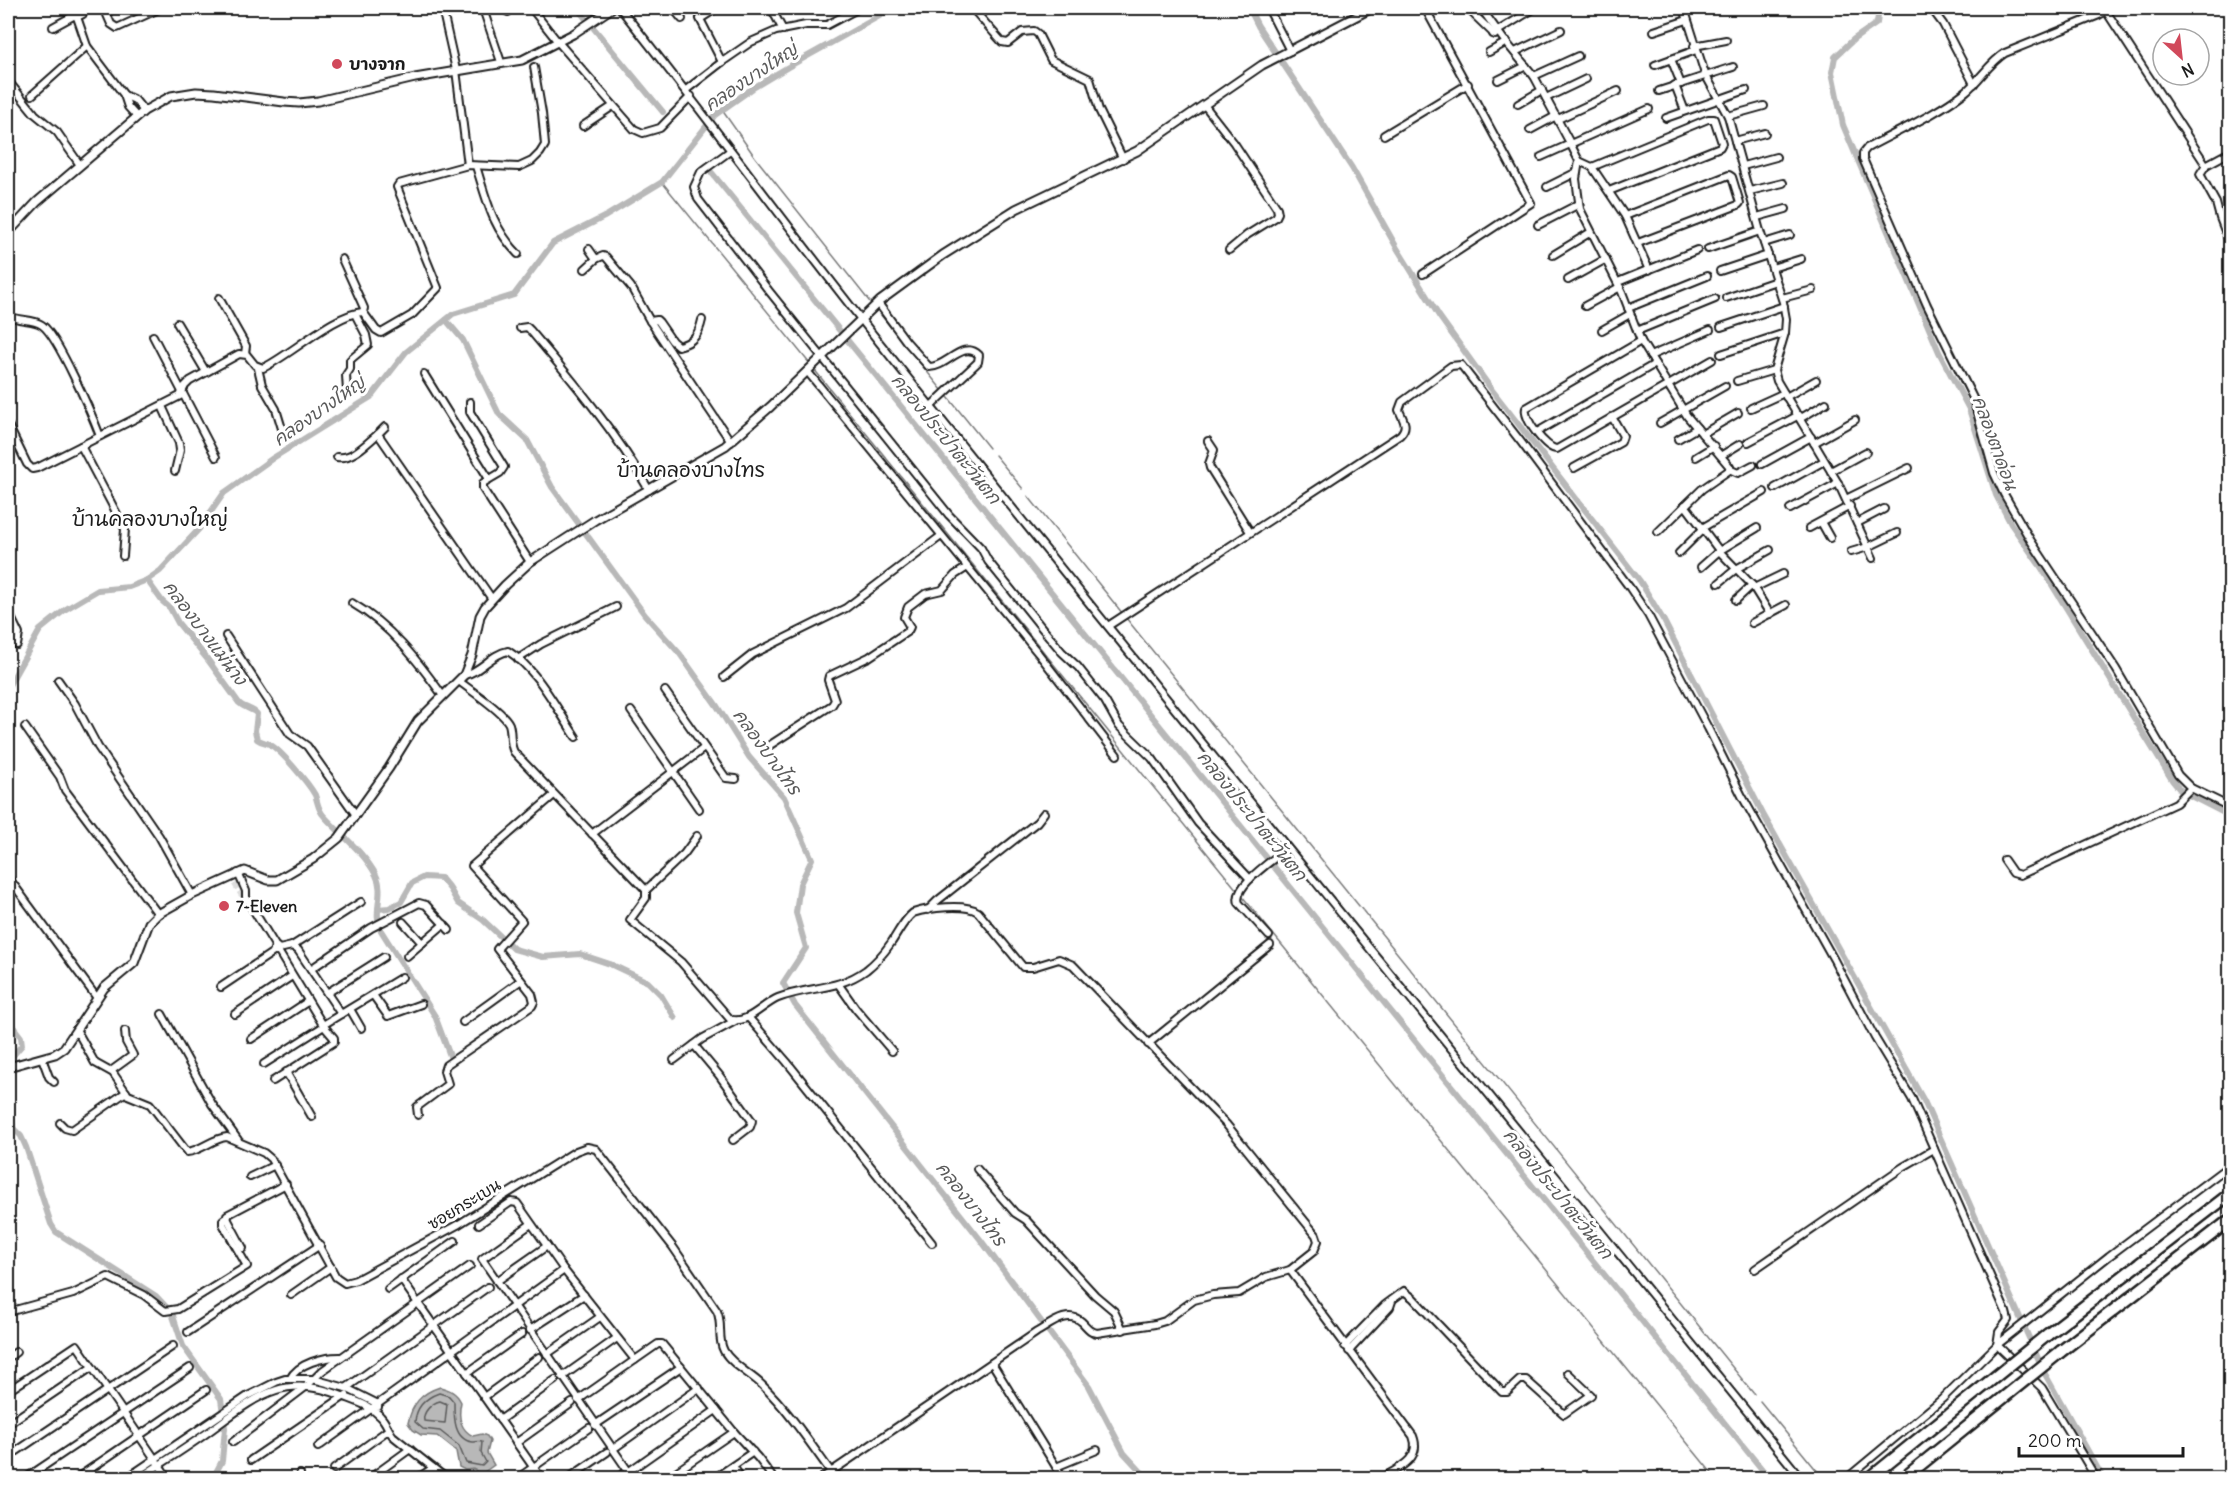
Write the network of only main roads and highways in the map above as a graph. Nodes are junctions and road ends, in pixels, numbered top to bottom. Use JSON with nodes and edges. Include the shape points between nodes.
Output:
{"nodes":[{"id":1,"x":2230,"y":1194,"type":"edge"},
{"id":2,"x":2230,"y":1220,"type":"edge"},
{"id":3,"x":1870,"y":1479,"type":"edge"},
{"id":4,"x":1904,"y":1479,"type":"edge"}],
"edges":[{"from":1,"to":3,"type":"highway","bridge":true,"via":[[2047,1335]]},
{"from":2,"to":4,"type":"highway","bridge":true}]}
